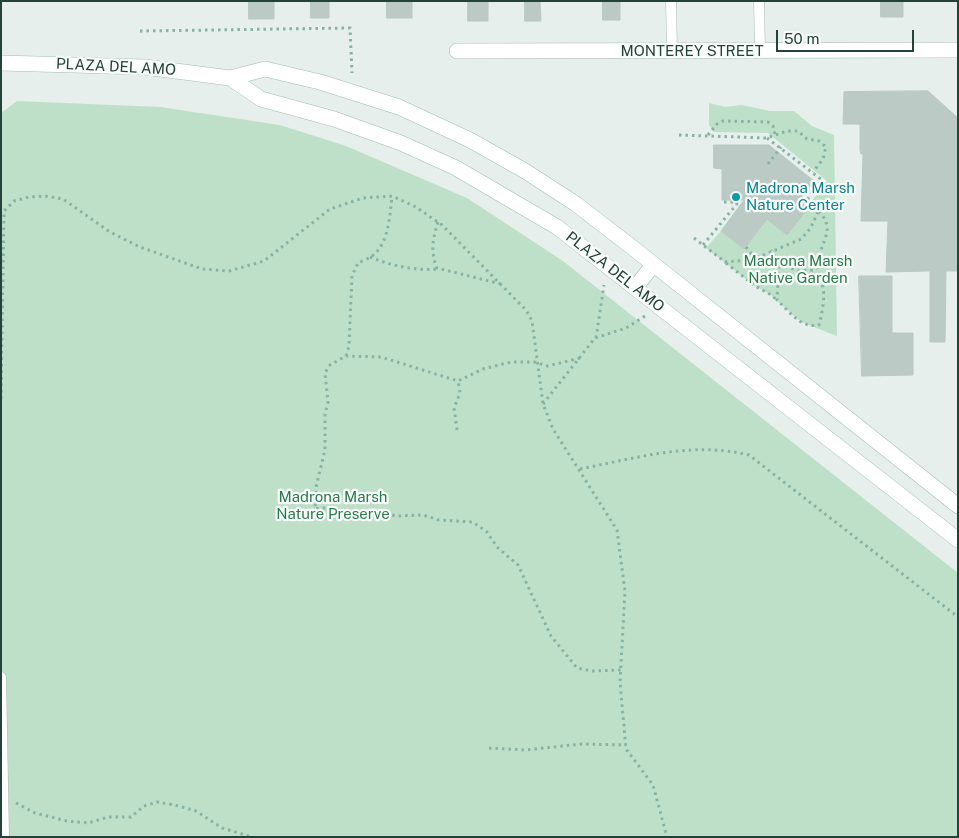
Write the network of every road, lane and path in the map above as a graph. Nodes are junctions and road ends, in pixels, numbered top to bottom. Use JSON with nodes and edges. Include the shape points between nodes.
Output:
{"nodes":[{"id":1,"x":671,"y":1,"type":"edge"},
{"id":2,"x":759,"y":1,"type":"edge"},
{"id":3,"x":140,"y":31,"type":"dead end"},
{"id":4,"x":958,"y":50,"type":"edge"},
{"id":5,"x":457,"y":51,"type":"dead end"},
{"id":6,"x":672,"y":51,"type":"junction"},
{"id":7,"x":760,"y":51,"type":"junction"},
{"id":8,"x":1,"y":63,"type":"edge"},
{"id":9,"x":352,"y":73,"type":"dead end"},
{"id":10,"x":230,"y":78,"type":"junction"},
{"id":11,"x":775,"y":135,"type":"junction"},
{"id":12,"x":680,"y":136,"type":"dead end"},
{"id":13,"x":707,"y":136,"type":"junction"},
{"id":14,"x":767,"y":138,"type":"junction"},
{"id":15,"x":780,"y":147,"type":"junction"},
{"id":16,"x":768,"y":164,"type":"dead end"},
{"id":17,"x":813,"y":172,"type":"junction"},
{"id":18,"x":392,"y":196,"type":"junction"},
{"id":19,"x":724,"y":202,"type":"dead end"},
{"id":20,"x":819,"y":210,"type":"junction"},
{"id":21,"x":438,"y":222,"type":"junction"},
{"id":22,"x":694,"y":238,"type":"dead end"},
{"id":23,"x":703,"y":245,"type":"junction"},
{"id":24,"x":746,"y":247,"type":"dead end"},
{"id":25,"x":771,"y":250,"type":"junction"},
{"id":26,"x":370,"y":257,"type":"junction"},
{"id":27,"x":755,"y":258,"type":"junction"},
{"id":28,"x":725,"y":262,"type":"junction"},
{"id":29,"x":779,"y":264,"type":"junction"},
{"id":30,"x":653,"y":265,"type":"junction"},
{"id":31,"x":440,"y":269,"type":"junction"},
{"id":32,"x":817,"y":270,"type":"junction"},
{"id":33,"x":502,"y":284,"type":"junction"},
{"id":34,"x":604,"y":285,"type":"dead end"},
{"id":35,"x":635,"y":288,"type":"junction"},
{"id":36,"x":777,"y":300,"type":"junction"},
{"id":37,"x":645,"y":316,"type":"dead end"},
{"id":38,"x":596,"y":338,"type":"junction"},
{"id":39,"x":346,"y":356,"type":"junction"},
{"id":40,"x":580,"y":358,"type":"junction"},
{"id":41,"x":538,"y":363,"type":"junction"},
{"id":42,"x":458,"y":381,"type":"junction"},
{"id":43,"x":1,"y":399,"type":"edge"},
{"id":44,"x":543,"y":404,"type":"junction"},
{"id":45,"x":457,"y":430,"type":"dead end"},
{"id":46,"x":908,"y":468,"type":"junction"},
{"id":47,"x":580,"y":470,"type":"junction"},
{"id":48,"x":893,"y":489,"type":"junction"},
{"id":49,"x":958,"y":506,"type":"edge"},
{"id":50,"x":958,"y":540,"type":"edge"},
{"id":51,"x":958,"y":617,"type":"edge"},
{"id":52,"x":621,"y":670,"type":"junction"},
{"id":53,"x":1,"y":677,"type":"edge"},
{"id":54,"x":626,"y":745,"type":"junction"},
{"id":55,"x":489,"y":748,"type":"dead end"},
{"id":56,"x":4,"y":798,"type":"junction"},
{"id":57,"x":4,"y":837,"type":"edge"},
{"id":58,"x":252,"y":837,"type":"edge"},
{"id":59,"x":667,"y":837,"type":"edge"}],
"edges":[{"from":1,"to":6,"type":"lane"},
{"from":2,"to":7,"type":"lane"},
{"from":3,"to":9,"type":"path","via":[[350,28]]},
{"from":4,"to":7,"type":"main road","name":"MONTEREY STREET"},
{"from":5,"to":6,"type":"main road","name":"MONTEREY STREET"},
{"from":6,"to":7,"type":"main road","name":"MONTEREY STREET"},
{"from":8,"to":10,"type":"main road","name":"PLAZA DEL AMO","via":[[145,67]]},
{"from":10,"to":30,"type":"main road","name":"PLAZA DEL AMO","via":[[265,69],[320,82],[399,108],[470,140],[525,171],[576,204]]},
{"from":10,"to":35,"type":"main road","name":"PLAZA DEL AMO","via":[[261,99],[342,122],[401,143],[456,168],[556,227]]},
{"from":11,"to":13,"type":"path","via":[[773,126],[768,122],[724,121]]},
{"from":11,"to":14,"type":"path"},
{"from":11,"to":17,"type":"path","via":[[795,130],[811,141],[823,143],[825,155]]},
{"from":12,"to":13,"type":"path"},
{"from":13,"to":14,"type":"path"},
{"from":14,"to":15,"type":"path"},
{"from":15,"to":16,"type":"path"},
{"from":15,"to":17,"type":"path"},
{"from":17,"to":20,"type":"path","via":[[822,180],[807,200]]},
{"from":18,"to":21,"type":"path","via":[[416,206]]},
{"from":18,"to":26,"type":"path","via":[[384,237],[378,250]]},
{"from":18,"to":43,"type":"path","via":[[363,198],[330,209],[264,261],[230,271],[202,269],[140,246],[110,232],[63,199],[45,196],[14,201],[4,211]]},
{"from":19,"to":23,"type":"path","via":[[739,201]]},
{"from":20,"to":25,"type":"path","via":[[801,239]]},
{"from":20,"to":32,"type":"path","via":[[826,218],[827,231]]},
{"from":21,"to":31,"type":"path","via":[[432,248],[433,259]]},
{"from":21,"to":33,"type":"path"},
{"from":22,"to":23,"type":"path"},
{"from":23,"to":28,"type":"path"},
{"from":24,"to":27,"type":"path"},
{"from":25,"to":27,"type":"path"},
{"from":25,"to":29,"type":"path"},
{"from":26,"to":31,"type":"path","via":[[424,271]]},
{"from":26,"to":39,"type":"path","via":[[358,263],[352,276]]},
{"from":27,"to":28,"type":"path"},
{"from":28,"to":36,"type":"path"},
{"from":29,"to":32,"type":"path","via":[[799,271]]},
{"from":29,"to":36,"type":"path"},
{"from":30,"to":35,"type":"main road"},
{"from":30,"to":46,"type":"main road","name":"PLAZA DEL AMO"},
{"from":31,"to":33,"type":"path"},
{"from":32,"to":36,"type":"path","via":[[823,288],[819,325],[801,322]]},
{"from":33,"to":41,"type":"path","via":[[532,321]]},
{"from":34,"to":38,"type":"path"},
{"from":35,"to":48,"type":"main road","name":"PLAZA DEL AMO"},
{"from":37,"to":38,"type":"path","via":[[626,328]]},
{"from":38,"to":40,"type":"path"},
{"from":39,"to":42,"type":"path","via":[[381,357]]},
{"from":39,"to":52,"type":"path","via":[[330,365],[325,373],[328,402],[325,450],[316,487],[315,509],[334,507],[341,512],[423,515],[439,520],[473,522],[518,565],[551,636],[577,668]]},
{"from":40,"to":41,"type":"path","via":[[548,366]]},
{"from":40,"to":44,"type":"path"},
{"from":41,"to":42,"type":"path","via":[[511,362],[484,369]]},
{"from":41,"to":44,"type":"path"},
{"from":42,"to":45,"type":"path","via":[[460,393],[454,408]]},
{"from":44,"to":47,"type":"path","via":[[553,429]]},
{"from":46,"to":48,"type":"main road"},
{"from":46,"to":49,"type":"main road","name":"PLAZA DEL AMO"},
{"from":47,"to":51,"type":"path","via":[[691,448],[724,449],[749,455]]},
{"from":47,"to":52,"type":"path","via":[[617,530],[625,591]]},
{"from":48,"to":50,"type":"main road","name":"PLAZA DEL AMO"},
{"from":52,"to":54,"type":"path"},
{"from":53,"to":56,"type":"lane"},
{"from":54,"to":55,"type":"path","via":[[582,744],[526,750]]},
{"from":54,"to":59,"type":"path","via":[[654,785]]},
{"from":56,"to":57,"type":"lane"},
{"from":56,"to":58,"type":"path","via":[[35,813],[88,823],[108,817],[131,817],[144,806],[157,802],[202,813],[222,828]]}]}
